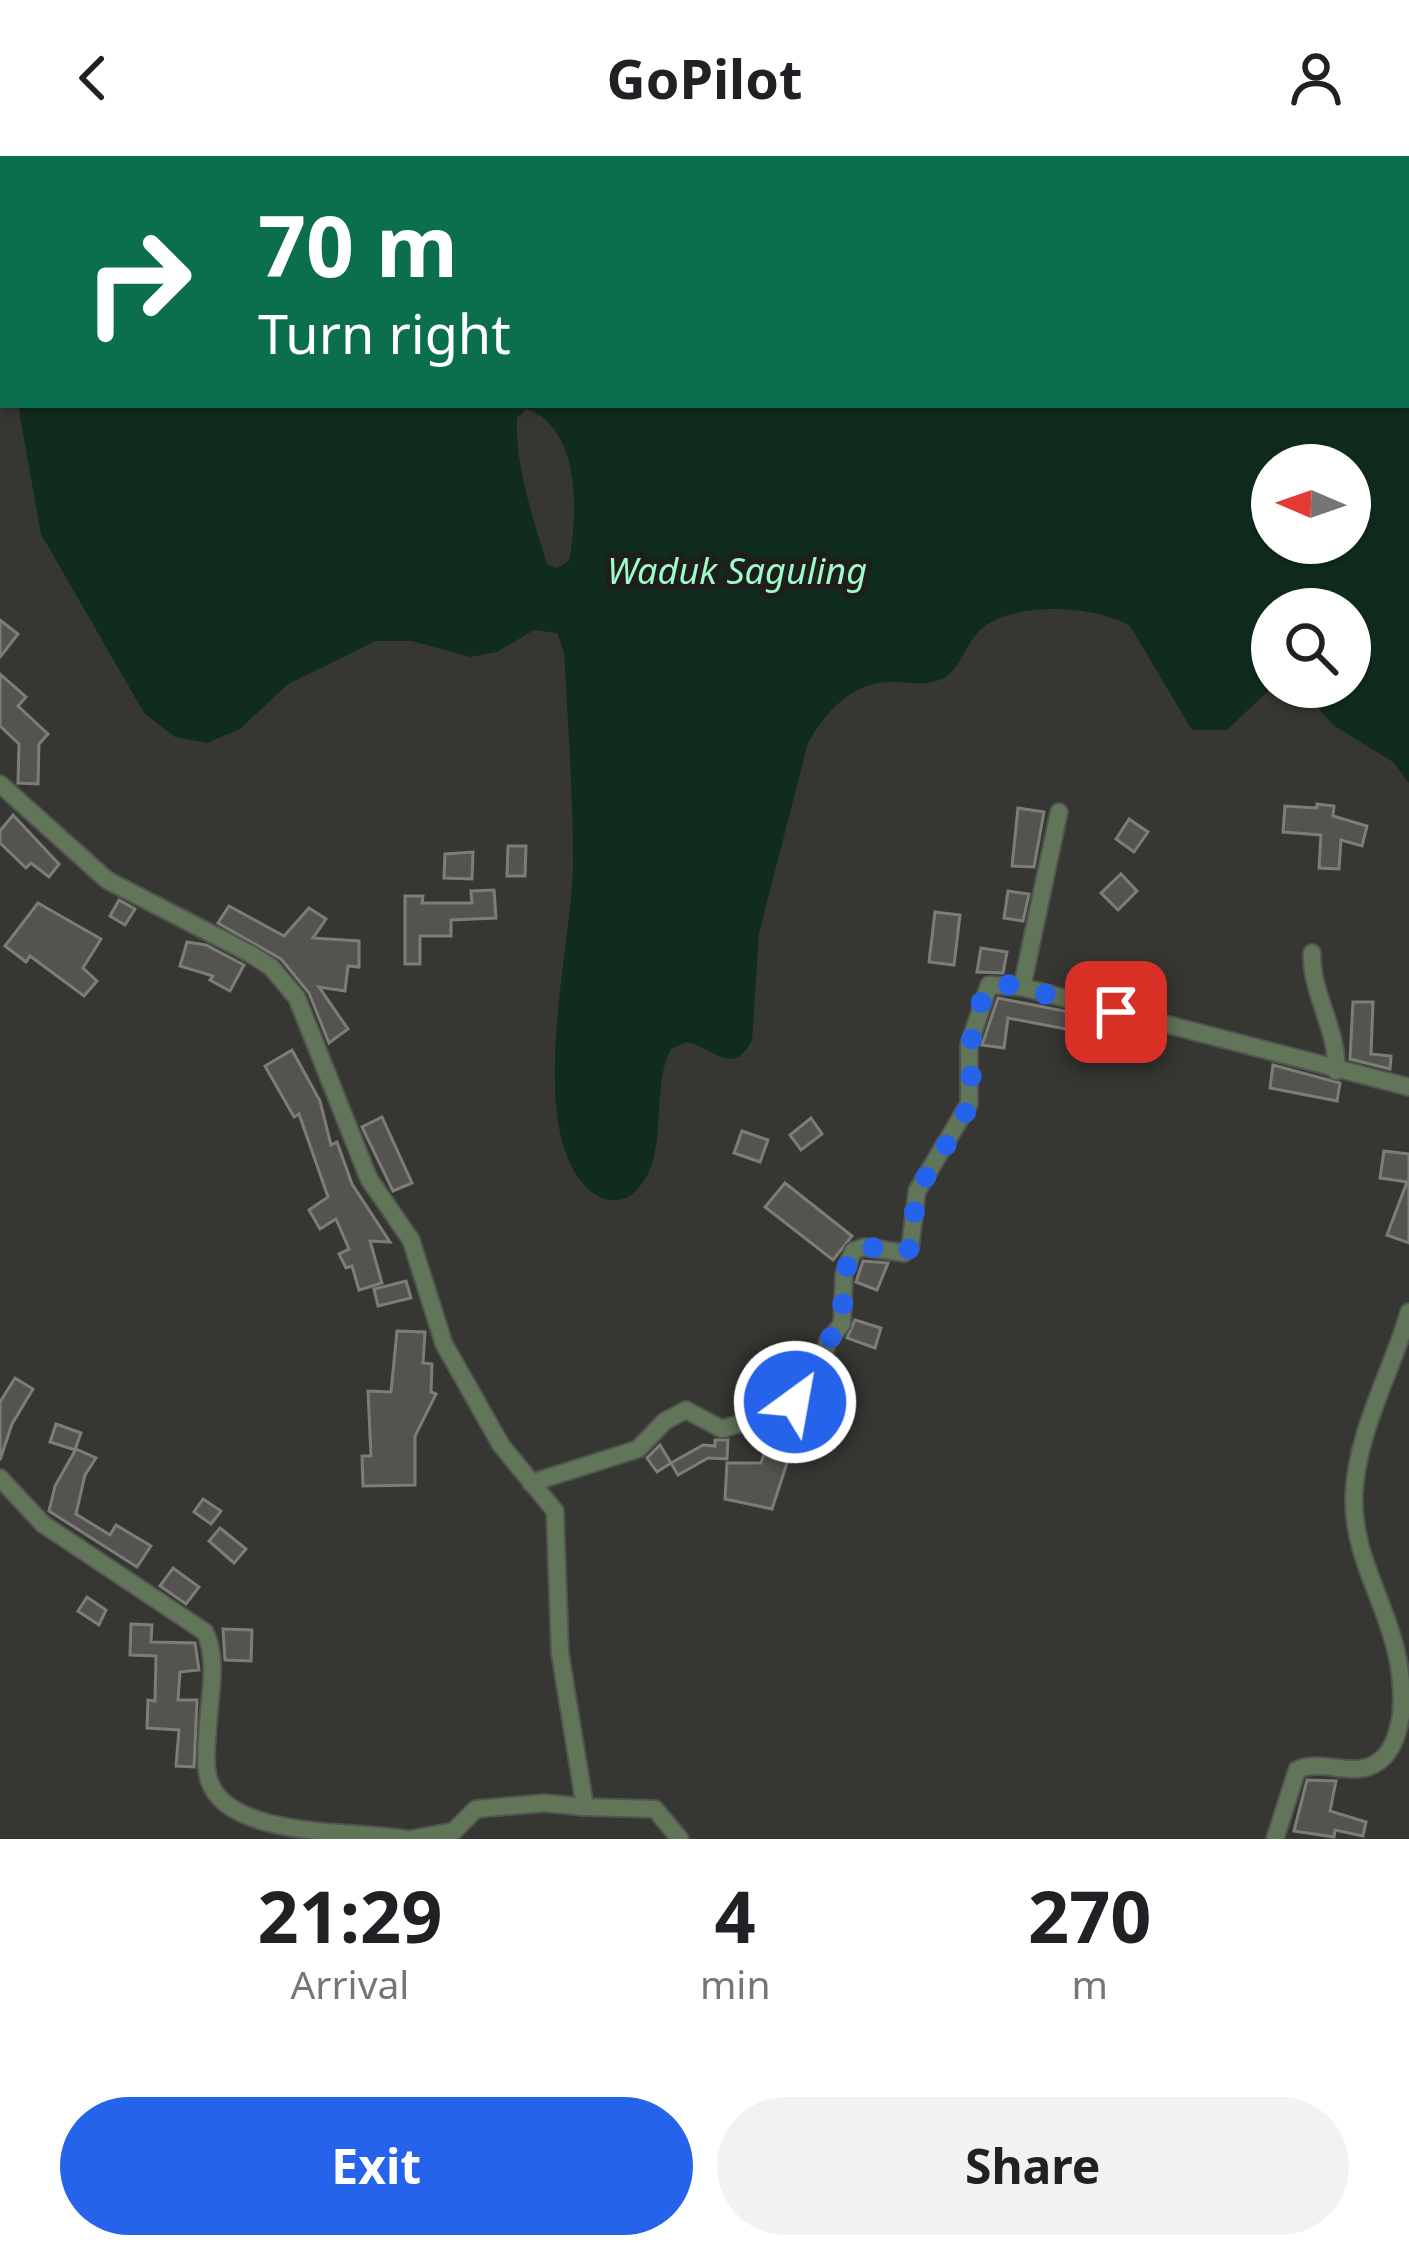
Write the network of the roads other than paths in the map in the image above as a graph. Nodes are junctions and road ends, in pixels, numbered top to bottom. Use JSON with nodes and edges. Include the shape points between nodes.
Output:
{"nodes":[{"id":1,"x":0,"y":784,"type":"edge"},
{"id":2,"x":1059,"y":812,"type":"dead end"},
{"id":3,"x":1312,"y":953,"type":"dead end"},
{"id":4,"x":1022,"y":987,"type":"junction"},
{"id":5,"x":1336,"y":1071,"type":"junction"},
{"id":6,"x":1409,"y":1088,"type":"edge"},
{"id":7,"x":1409,"y":1312,"type":"edge"},
{"id":8,"x":0,"y":1478,"type":"edge"},
{"id":9,"x":531,"y":1483,"type":"junction"},
{"id":10,"x":585,"y":1807,"type":"junction"},
{"id":11,"x":409,"y":1839,"type":"edge"},
{"id":12,"x":680,"y":1839,"type":"edge"},
{"id":13,"x":1275,"y":1839,"type":"edge"}],
"edges":[{"from":1,"to":9,"type":"street","via":[[107,880],[249,952],[289,985],[369,1179],[411,1240],[444,1344]]},
{"from":2,"to":4,"type":"street"},
{"from":3,"to":5,"type":"street"},
{"from":4,"to":5,"type":"street"},
{"from":4,"to":9,"type":"street","via":[[997,983],[984,991],[968,1053],[973,1089],[917,1191],[910,1248],[853,1251],[842,1324],[818,1376],[795,1402],[722,1429],[686,1410],[638,1448]]},
{"from":5,"to":6,"type":"street"},
{"from":7,"to":13,"type":"street","via":[[1354,1494],[1359,1530],[1399,1632],[1405,1696],[1395,1741],[1356,1771],[1297,1770]]},
{"from":8,"to":11,"type":"street","via":[[43,1524],[205,1632],[212,1671],[207,1772],[225,1803],[282,1827]]},
{"from":9,"to":10,"type":"street","via":[[560,1523],[560,1653]]},
{"from":10,"to":11,"type":"street","via":[[476,1809],[454,1831]]},
{"from":10,"to":12,"type":"street","via":[[655,1809]]}]}
